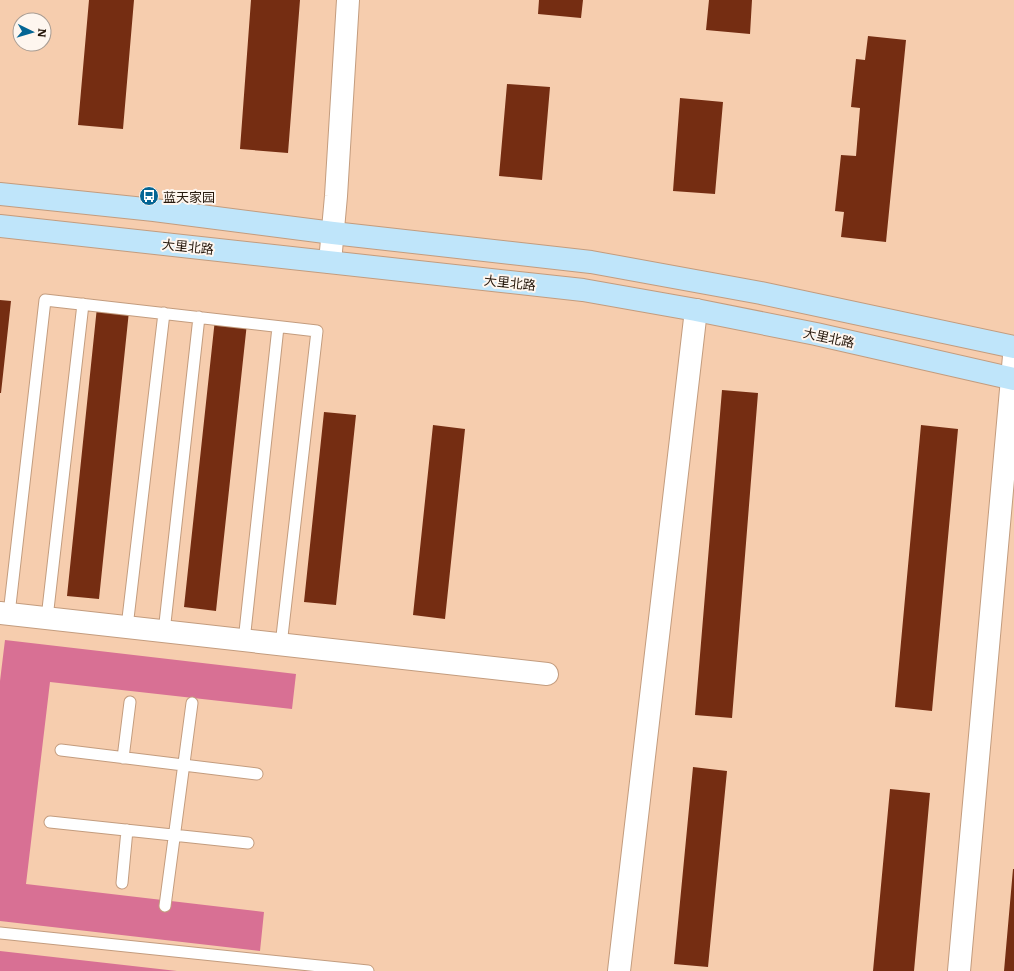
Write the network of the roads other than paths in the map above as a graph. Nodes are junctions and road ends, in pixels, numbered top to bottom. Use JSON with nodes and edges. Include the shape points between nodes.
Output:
{"nodes":[{"id":1,"x":348,"y":0,"type":"edge"},
{"id":2,"x":0,"y":194,"type":"edge"},
{"id":3,"x":0,"y":226,"type":"edge"},
{"id":4,"x":333,"y":233,"type":"junction"},
{"id":5,"x":330,"y":262,"type":"junction"},
{"id":6,"x":83,"y":304,"type":"junction"},
{"id":7,"x":696,"y":310,"type":"junction"},
{"id":8,"x":164,"y":313,"type":"junction"},
{"id":9,"x":199,"y":317,"type":"junction"},
{"id":10,"x":278,"y":326,"type":"junction"},
{"id":11,"x":1014,"y":347,"type":"edge"},
{"id":12,"x":1014,"y":356,"type":"edge"},
{"id":13,"x":1013,"y":379,"type":"edge"},
{"id":14,"x":4,"y":613,"type":"edge"},
{"id":15,"x":47,"y":618,"type":"junction"},
{"id":16,"x":127,"y":627,"type":"junction"},
{"id":17,"x":164,"y":632,"type":"junction"},
{"id":18,"x":244,"y":640,"type":"junction"},
{"id":19,"x":281,"y":645,"type":"junction"},
{"id":20,"x":547,"y":674,"type":"dead end"},
{"id":21,"x":130,"y":702,"type":"dead end"},
{"id":22,"x":192,"y":703,"type":"dead end"},
{"id":23,"x":61,"y":750,"type":"dead end"},
{"id":24,"x":123,"y":758,"type":"junction"},
{"id":25,"x":184,"y":765,"type":"junction"},
{"id":26,"x":257,"y":774,"type":"dead end"},
{"id":27,"x":50,"y":822,"type":"dead end"},
{"id":28,"x":127,"y":830,"type":"junction"},
{"id":29,"x":174,"y":835,"type":"junction"},
{"id":30,"x":248,"y":843,"type":"dead end"},
{"id":31,"x":122,"y":883,"type":"dead end"},
{"id":32,"x":165,"y":906,"type":"dead end"},
{"id":33,"x":0,"y":933,"type":"edge"},
{"id":34,"x":368,"y":971,"type":"edge"},
{"id":35,"x":619,"y":971,"type":"edge"},
{"id":36,"x":959,"y":971,"type":"edge"}],
"edges":[{"from":1,"to":4,"type":"street"},
{"from":2,"to":4,"type":"main road"},
{"from":3,"to":5,"type":"main road","name":"大里北路"},
{"from":4,"to":5,"type":"street"},
{"from":4,"to":11,"type":"main road","via":[[591,262],[761,293]]},
{"from":5,"to":7,"type":"main road","name":"大里北路","via":[[583,290]]},
{"from":6,"to":8,"type":"lane"},
{"from":6,"to":14,"type":"lane","via":[[45,300]]},
{"from":6,"to":15,"type":"lane"},
{"from":7,"to":13,"type":"main road","name":"大里北路","via":[[816,334]]},
{"from":7,"to":35,"type":"street"},
{"from":8,"to":9,"type":"lane"},
{"from":8,"to":16,"type":"lane"},
{"from":9,"to":10,"type":"lane"},
{"from":9,"to":17,"type":"lane"},
{"from":10,"to":18,"type":"lane"},
{"from":10,"to":19,"type":"lane","via":[[317,331]]},
{"from":12,"to":13,"type":"street"},
{"from":13,"to":36,"type":"street"},
{"from":14,"to":15,"type":"street"},
{"from":15,"to":16,"type":"street"},
{"from":16,"to":17,"type":"street"},
{"from":17,"to":18,"type":"street"},
{"from":18,"to":19,"type":"street"},
{"from":19,"to":20,"type":"street"},
{"from":21,"to":24,"type":"lane"},
{"from":22,"to":25,"type":"lane"},
{"from":23,"to":24,"type":"lane"},
{"from":24,"to":25,"type":"lane"},
{"from":25,"to":26,"type":"lane"},
{"from":25,"to":29,"type":"lane"},
{"from":27,"to":28,"type":"lane"},
{"from":28,"to":29,"type":"lane"},
{"from":28,"to":31,"type":"lane"},
{"from":29,"to":30,"type":"lane"},
{"from":29,"to":32,"type":"lane"},
{"from":33,"to":34,"type":"lane"}]}
